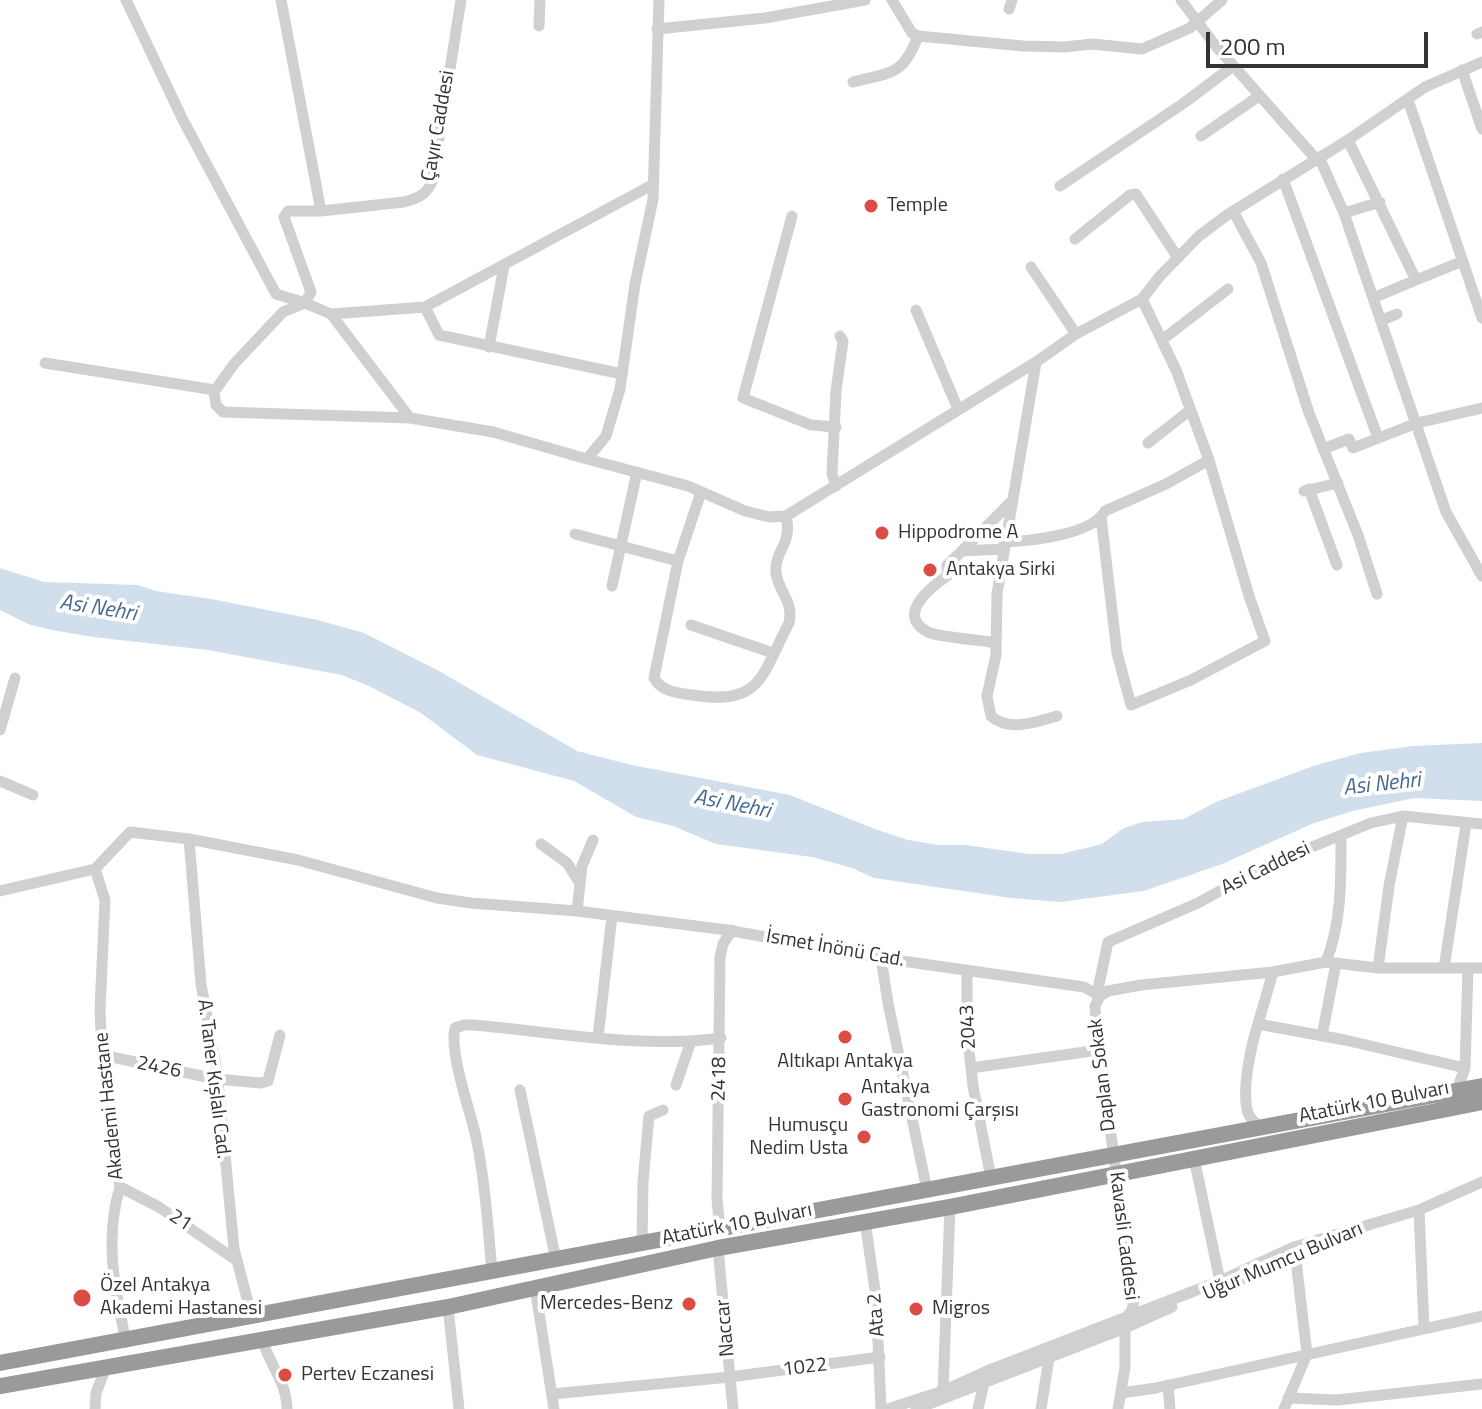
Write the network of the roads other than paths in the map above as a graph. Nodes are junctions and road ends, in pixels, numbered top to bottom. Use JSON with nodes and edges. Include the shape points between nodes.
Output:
{"nodes":[{"id":1,"x":126,"y":0,"type":"edge"},
{"id":2,"x":281,"y":0,"type":"edge"},
{"id":3,"x":461,"y":0,"type":"edge"},
{"id":4,"x":540,"y":0,"type":"edge"},
{"id":5,"x":659,"y":0,"type":"edge"},
{"id":6,"x":865,"y":0,"type":"edge"},
{"id":7,"x":892,"y":0,"type":"edge"},
{"id":8,"x":1181,"y":0,"type":"edge"},
{"id":9,"x":1222,"y":0,"type":"edge"},
{"id":10,"x":830,"y":2,"type":"edge"},
{"id":11,"x":1196,"y":21,"type":"junction"},
{"id":12,"x":539,"y":26,"type":"dead end"},
{"id":13,"x":657,"y":29,"type":"junction"},
{"id":14,"x":918,"y":36,"type":"junction"},
{"id":15,"x":1482,"y":62,"type":"edge"},
{"id":16,"x":1233,"y":66,"type":"junction"},
{"id":17,"x":1462,"y":70,"type":"junction"},
{"id":18,"x":853,"y":82,"type":"dead end"},
{"id":19,"x":1259,"y":96,"type":"junction"},
{"id":20,"x":1408,"y":100,"type":"junction"},
{"id":21,"x":1482,"y":129,"type":"edge"},
{"id":22,"x":1201,"y":136,"type":"dead end"},
{"id":23,"x":1348,"y":140,"type":"junction"},
{"id":24,"x":1318,"y":158,"type":"junction"},
{"id":25,"x":1283,"y":179,"type":"junction"},
{"id":26,"x":652,"y":185,"type":"junction"},
{"id":27,"x":1060,"y":186,"type":"dead end"},
{"id":28,"x":1380,"y":202,"type":"junction"},
{"id":29,"x":321,"y":211,"type":"junction"},
{"id":30,"x":1233,"y":211,"type":"junction"},
{"id":31,"x":1344,"y":213,"type":"junction"},
{"id":32,"x":792,"y":216,"type":"dead end"},
{"id":33,"x":1075,"y":239,"type":"dead end"},
{"id":34,"x":1178,"y":258,"type":"junction"},
{"id":35,"x":1463,"y":261,"type":"junction"},
{"id":36,"x":504,"y":266,"type":"junction"},
{"id":37,"x":1031,"y":267,"type":"dead end"},
{"id":38,"x":1416,"y":280,"type":"junction"},
{"id":39,"x":1228,"y":289,"type":"dead end"},
{"id":40,"x":1373,"y":298,"type":"junction"},
{"id":41,"x":1142,"y":299,"type":"junction"},
{"id":42,"x":305,"y":303,"type":"junction"},
{"id":43,"x":425,"y":307,"type":"junction"},
{"id":44,"x":916,"y":310,"type":"dead end"},
{"id":45,"x":331,"y":314,"type":"junction"},
{"id":46,"x":1397,"y":314,"type":"dead end"},
{"id":47,"x":1482,"y":318,"type":"edge"},
{"id":48,"x":1382,"y":320,"type":"junction"},
{"id":49,"x":1076,"y":334,"type":"junction"},
{"id":50,"x":840,"y":336,"type":"dead end"},
{"id":51,"x":1162,"y":340,"type":"junction"},
{"id":52,"x":489,"y":347,"type":"junction"},
{"id":53,"x":1036,"y":362,"type":"junction"},
{"id":54,"x":45,"y":363,"type":"dead end"},
{"id":55,"x":622,"y":374,"type":"junction"},
{"id":56,"x":215,"y":390,"type":"junction"},
{"id":57,"x":1482,"y":408,"type":"edge"},
{"id":58,"x":958,"y":409,"type":"junction"},
{"id":59,"x":1189,"y":411,"type":"junction"},
{"id":60,"x":410,"y":418,"type":"junction"},
{"id":61,"x":1417,"y":423,"type":"junction"},
{"id":62,"x":836,"y":427,"type":"junction"},
{"id":63,"x":1378,"y":438,"type":"junction"},
{"id":64,"x":1148,"y":443,"type":"dead end"},
{"id":65,"x":1323,"y":449,"type":"junction"},
{"id":66,"x":587,"y":459,"type":"junction"},
{"id":67,"x":1209,"y":460,"type":"junction"},
{"id":68,"x":637,"y":472,"type":"junction"},
{"id":69,"x":1338,"y":483,"type":"junction"},
{"id":70,"x":836,"y":486,"type":"junction"},
{"id":71,"x":701,"y":492,"type":"junction"},
{"id":72,"x":1012,"y":501,"type":"junction"},
{"id":73,"x":786,"y":516,"type":"junction"},
{"id":74,"x":1101,"y":517,"type":"junction"},
{"id":75,"x":575,"y":534,"type":"dead end"},
{"id":76,"x":621,"y":545,"type":"junction"},
{"id":77,"x":1004,"y":546,"type":"junction"},
{"id":78,"x":962,"y":551,"type":"junction"},
{"id":79,"x":678,"y":561,"type":"junction"},
{"id":80,"x":1337,"y":565,"type":"dead end"},
{"id":81,"x":1482,"y":576,"type":"edge"},
{"id":82,"x":612,"y":586,"type":"dead end"},
{"id":83,"x":1377,"y":594,"type":"dead end"},
{"id":84,"x":691,"y":625,"type":"dead end"},
{"id":85,"x":996,"y":643,"type":"junction"},
{"id":86,"x":773,"y":653,"type":"junction"},
{"id":87,"x":15,"y":678,"type":"dead end"},
{"id":88,"x":1057,"y":716,"type":"dead end"},
{"id":89,"x":1,"y":723,"type":"edge"},
{"id":90,"x":0,"y":781,"type":"edge"},
{"id":91,"x":33,"y":795,"type":"dead end"},
{"id":92,"x":1403,"y":816,"type":"junction"},
{"id":93,"x":1466,"y":824,"type":"junction"},
{"id":94,"x":1482,"y":824,"type":"edge"},
{"id":95,"x":1341,"y":835,"type":"junction"},
{"id":96,"x":189,"y":839,"type":"junction"},
{"id":97,"x":593,"y":840,"type":"dead end"},
{"id":98,"x":541,"y":844,"type":"dead end"},
{"id":99,"x":95,"y":869,"type":"junction"},
{"id":100,"x":580,"y":883,"type":"junction"},
{"id":101,"x":0,"y":891,"type":"edge"},
{"id":102,"x":577,"y":911,"type":"junction"},
{"id":103,"x":612,"y":916,"type":"junction"},
{"id":104,"x":732,"y":930,"type":"junction"},
{"id":105,"x":881,"y":958,"type":"junction"},
{"id":106,"x":1331,"y":963,"type":"junction"},
{"id":107,"x":1378,"y":968,"type":"junction"},
{"id":108,"x":1444,"y":968,"type":"junction"},
{"id":109,"x":1468,"y":968,"type":"junction"},
{"id":110,"x":1482,"y":968,"type":"edge"},
{"id":111,"x":967,"y":971,"type":"junction"},
{"id":112,"x":1273,"y":972,"type":"junction"},
{"id":113,"x":1099,"y":995,"type":"junction"},
{"id":114,"x":1258,"y":1024,"type":"junction"},
{"id":115,"x":280,"y":1035,"type":"dead end"},
{"id":116,"x":1322,"y":1036,"type":"junction"},
{"id":117,"x":598,"y":1037,"type":"junction"},
{"id":118,"x":721,"y":1038,"type":"junction"},
{"id":119,"x":691,"y":1041,"type":"junction"},
{"id":120,"x":1099,"y":1050,"type":"junction"},
{"id":121,"x":102,"y":1055,"type":"junction"},
{"id":122,"x":971,"y":1068,"type":"junction"},
{"id":123,"x":1465,"y":1068,"type":"junction"},
{"id":124,"x":216,"y":1079,"type":"junction"},
{"id":125,"x":676,"y":1085,"type":"dead end"},
{"id":126,"x":1482,"y":1086,"type":"edge"},
{"id":127,"x":520,"y":1090,"type":"dead end"},
{"id":128,"x":1456,"y":1092,"type":"junction"},
{"id":129,"x":1482,"y":1102,"type":"edge"},
{"id":130,"x":663,"y":1110,"type":"dead end"},
{"id":131,"x":1261,"y":1128,"type":"junction"},
{"id":132,"x":1112,"y":1156,"type":"junction"},
{"id":133,"x":1194,"y":1158,"type":"junction"},
{"id":134,"x":1117,"y":1174,"type":"junction"},
{"id":135,"x":991,"y":1178,"type":"junction"},
{"id":136,"x":1482,"y":1182,"type":"edge"},
{"id":137,"x":120,"y":1187,"type":"junction"},
{"id":138,"x":927,"y":1190,"type":"junction"},
{"id":139,"x":950,"y":1207,"type":"junction"},
{"id":140,"x":1419,"y":1210,"type":"junction"},
{"id":141,"x":865,"y":1221,"type":"junction"},
{"id":142,"x":720,"y":1230,"type":"junction"},
{"id":143,"x":642,"y":1244,"type":"junction"},
{"id":144,"x":718,"y":1248,"type":"junction"},
{"id":145,"x":1295,"y":1252,"type":"junction"},
{"id":146,"x":556,"y":1260,"type":"junction"},
{"id":147,"x":237,"y":1261,"type":"junction"},
{"id":148,"x":492,"y":1272,"type":"junction"},
{"id":149,"x":1220,"y":1281,"type":"junction"},
{"id":150,"x":535,"y":1287,"type":"junction"},
{"id":151,"x":448,"y":1307,"type":"junction"},
{"id":152,"x":1482,"y":1316,"type":"edge"},
{"id":153,"x":252,"y":1317,"type":"junction"},
{"id":154,"x":1125,"y":1323,"type":"junction"},
{"id":155,"x":1424,"y":1327,"type":"junction"},
{"id":156,"x":262,"y":1339,"type":"junction"},
{"id":157,"x":126,"y":1342,"type":"junction"},
{"id":158,"x":1049,"y":1353,"type":"junction"},
{"id":159,"x":1307,"y":1354,"type":"junction"},
{"id":160,"x":880,"y":1357,"type":"junction"},
{"id":161,"x":0,"y":1363,"type":"edge"},
{"id":162,"x":106,"y":1367,"type":"junction"},
{"id":163,"x":730,"y":1377,"type":"junction"},
{"id":164,"x":985,"y":1377,"type":"junction"},
{"id":165,"x":1482,"y":1384,"type":"edge"},
{"id":166,"x":1168,"y":1385,"type":"junction"},
{"id":167,"x":0,"y":1386,"type":"edge"},
{"id":168,"x":943,"y":1391,"type":"junction"},
{"id":169,"x":1121,"y":1393,"type":"junction"},
{"id":170,"x":552,"y":1394,"type":"junction"},
{"id":171,"x":1286,"y":1404,"type":"edge"},
{"id":172,"x":1337,"y":1405,"type":"edge"},
{"id":173,"x":95,"y":1409,"type":"edge"},
{"id":174,"x":287,"y":1409,"type":"edge"},
{"id":175,"x":459,"y":1409,"type":"edge"},
{"id":176,"x":554,"y":1409,"type":"edge"},
{"id":177,"x":733,"y":1409,"type":"edge"},
{"id":178,"x":881,"y":1409,"type":"edge"},
{"id":179,"x":888,"y":1409,"type":"edge"},
{"id":180,"x":916,"y":1409,"type":"edge"},
{"id":181,"x":978,"y":1409,"type":"edge"},
{"id":182,"x":1041,"y":1409,"type":"edge"},
{"id":183,"x":1118,"y":1409,"type":"edge"},
{"id":184,"x":1170,"y":1409,"type":"edge"}],
"edges":[{"from":1,"to":42,"type":"street","via":[[276,294]]},
{"from":2,"to":29,"type":"street"},
{"from":3,"to":29,"type":"street","name":"Çayır Caddesi","via":[[427,192],[404,202]]},
{"from":4,"to":12,"type":"street"},
{"from":5,"to":13,"type":"street"},
{"from":6,"to":10,"type":"street"},
{"from":7,"to":14,"type":"street"},
{"from":8,"to":11,"type":"street"},
{"from":9,"to":11,"type":"street"},
{"from":10,"to":13,"type":"street","via":[[765,18]]},
{"from":11,"to":14,"type":"street","via":[[1142,49]]},
{"from":11,"to":16,"type":"street"},
{"from":13,"to":26,"type":"street"},
{"from":14,"to":18,"type":"street","via":[[902,67]]},
{"from":15,"to":17,"type":"street"},
{"from":16,"to":19,"type":"street"},
{"from":16,"to":27,"type":"street"},
{"from":17,"to":20,"type":"street"},
{"from":17,"to":21,"type":"street"},
{"from":19,"to":22,"type":"street"},
{"from":19,"to":24,"type":"street"},
{"from":20,"to":23,"type":"street"},
{"from":20,"to":35,"type":"street"},
{"from":23,"to":24,"type":"street"},
{"from":23,"to":28,"type":"street"},
{"from":24,"to":25,"type":"street"},
{"from":24,"to":31,"type":"street"},
{"from":25,"to":30,"type":"street"},
{"from":25,"to":63,"type":"street"},
{"from":26,"to":36,"type":"street"},
{"from":26,"to":55,"type":"street"},
{"from":28,"to":31,"type":"street"},
{"from":28,"to":38,"type":"street"},
{"from":29,"to":42,"type":"street","via":[[288,211],[284,217],[311,292]]},
{"from":30,"to":34,"type":"street"},
{"from":30,"to":65,"type":"street","via":[[1261,263]]},
{"from":31,"to":40,"type":"street"},
{"from":32,"to":62,"type":"street","via":[[743,398],[811,425]]},
{"from":33,"to":34,"type":"street","via":[[1136,194]]},
{"from":34,"to":41,"type":"street"},
{"from":35,"to":38,"type":"street"},
{"from":35,"to":47,"type":"street"},
{"from":36,"to":43,"type":"street"},
{"from":36,"to":52,"type":"street"},
{"from":37,"to":49,"type":"street"},
{"from":38,"to":40,"type":"street"},
{"from":39,"to":51,"type":"street"},
{"from":40,"to":48,"type":"street"},
{"from":41,"to":49,"type":"street"},
{"from":41,"to":51,"type":"street"},
{"from":42,"to":45,"type":"street"},
{"from":42,"to":56,"type":"street","via":[[283,312]]},
{"from":43,"to":45,"type":"street"},
{"from":43,"to":52,"type":"street","via":[[439,335]]},
{"from":44,"to":58,"type":"street"},
{"from":45,"to":60,"type":"street"},
{"from":46,"to":48,"type":"street"},
{"from":48,"to":61,"type":"street"},
{"from":49,"to":53,"type":"street"},
{"from":50,"to":62,"type":"street"},
{"from":51,"to":59,"type":"street"},
{"from":52,"to":55,"type":"street"},
{"from":53,"to":58,"type":"street"},
{"from":53,"to":72,"type":"street"},
{"from":54,"to":56,"type":"street"},
{"from":55,"to":66,"type":"street","via":[[606,436]]},
{"from":56,"to":60,"type":"street","via":[[215,403],[223,412]]},
{"from":57,"to":61,"type":"street"},
{"from":58,"to":70,"type":"street"},
{"from":59,"to":64,"type":"street"},
{"from":59,"to":67,"type":"street"},
{"from":60,"to":66,"type":"street","via":[[493,432]]},
{"from":61,"to":63,"type":"street"},
{"from":61,"to":81,"type":"street","via":[[1446,512]]},
{"from":62,"to":70,"type":"street"},
{"from":63,"to":65,"type":"street","via":[[1353,448],[1349,439]]},
{"from":65,"to":69,"type":"street"},
{"from":66,"to":68,"type":"street"},
{"from":67,"to":74,"type":"street"},
{"from":67,"to":74,"type":"street","via":[[1265,641],[1131,705],[1117,653]]},
{"from":68,"to":71,"type":"street"},
{"from":68,"to":76,"type":"street"},
{"from":69,"to":80,"type":"street","via":[[1307,490]]},
{"from":69,"to":83,"type":"street"},
{"from":70,"to":73,"type":"street"},
{"from":71,"to":73,"type":"street","via":[[745,511]]},
{"from":71,"to":79,"type":"street"},
{"from":72,"to":77,"type":"street"},
{"from":72,"to":78,"type":"street"},
{"from":73,"to":86,"type":"street","via":[[788,537],[776,568],[792,611]]},
{"from":74,"to":77,"type":"street","via":[[1039,541]]},
{"from":75,"to":76,"type":"street"},
{"from":76,"to":79,"type":"street"},
{"from":76,"to":82,"type":"street"},
{"from":77,"to":78,"type":"street"},
{"from":77,"to":85,"type":"street"},
{"from":78,"to":85,"type":"street","via":[[947,565],[947,576],[925,592],[915,608],[917,622],[928,633]]},
{"from":79,"to":86,"type":"street","via":[[657,684],[688,694],[735,697],[755,687]]},
{"from":84,"to":86,"type":"street"},
{"from":85,"to":88,"type":"street","via":[[987,702],[993,718],[1022,724]]},
{"from":87,"to":89,"type":"street"},
{"from":90,"to":91,"type":"street"},
{"from":92,"to":93,"type":"street","name":"Asi Caddesi"},
{"from":92,"to":95,"type":"street","name":"Asi Caddesi"},
{"from":92,"to":107,"type":"street"},
{"from":93,"to":94,"type":"street","name":"Asi Caddesi"},
{"from":93,"to":108,"type":"street"},
{"from":95,"to":106,"type":"street"},
{"from":95,"to":113,"type":"street","name":"Asi Caddesi","via":[[1108,942]]},
{"from":96,"to":99,"type":"street","name":"İsmet İnönü Cad.","via":[[130,832]]},
{"from":96,"to":102,"type":"street","name":"İsmet İnönü Cad.","via":[[298,860],[437,898]]},
{"from":96,"to":124,"type":"street","name":"A. Taner Kışlalı Cad.","via":[[201,984]]},
{"from":97,"to":100,"type":"street"},
{"from":98,"to":100,"type":"street","via":[[567,863]]},
{"from":99,"to":101,"type":"street"},
{"from":99,"to":121,"type":"street","name":"Akademi Hastane","via":[[105,900]]},
{"from":100,"to":102,"type":"street"},
{"from":102,"to":103,"type":"street","name":"İsmet İnönü Cad."},
{"from":103,"to":104,"type":"street","name":"İsmet İnönü Cad."},
{"from":103,"to":117,"type":"street"},
{"from":104,"to":105,"type":"street","name":"İsmet İnönü Cad."},
{"from":104,"to":118,"type":"street","name":"2418","via":[[720,957]]},
{"from":105,"to":111,"type":"street","name":"İsmet İnönü Cad."},
{"from":105,"to":138,"type":"street"},
{"from":106,"to":107,"type":"street"},
{"from":106,"to":112,"type":"street"},
{"from":106,"to":116,"type":"street"},
{"from":107,"to":108,"type":"street"},
{"from":108,"to":109,"type":"street"},
{"from":109,"to":110,"type":"street"},
{"from":109,"to":123,"type":"street"},
{"from":111,"to":113,"type":"street","name":"İsmet İnönü Cad.","via":[[1084,987]]},
{"from":111,"to":122,"type":"street","name":"2043"},
{"from":112,"to":113,"type":"street","via":[[1141,985]]},
{"from":112,"to":114,"type":"street"},
{"from":113,"to":120,"type":"street","name":"Daplan Sokak"},
{"from":114,"to":116,"type":"street"},
{"from":114,"to":131,"type":"street","via":[[1246,1097],[1249,1116]]},
{"from":115,"to":124,"type":"street","name":"2426","via":[[268,1081]]},
{"from":116,"to":123,"type":"street"},
{"from":117,"to":119,"type":"street"},
{"from":117,"to":148,"type":"street","via":[[455,1028],[484,1184]]},
{"from":118,"to":119,"type":"street"},
{"from":118,"to":142,"type":"street","name":"2418"},
{"from":119,"to":125,"type":"street"},
{"from":120,"to":122,"type":"street"},
{"from":120,"to":132,"type":"street","name":"Daplan Sokak"},
{"from":121,"to":124,"type":"street","name":"2426"},
{"from":121,"to":137,"type":"street","name":"Akademi Hastane"},
{"from":122,"to":135,"type":"street","name":"2043"},
{"from":123,"to":128,"type":"street"},
{"from":124,"to":147,"type":"street","name":"A. Taner Kışlalı Cad."},
{"from":126,"to":128,"type":"highway","name":"Atatürk 10 Bulvarı"},
{"from":127,"to":146,"type":"street"},
{"from":128,"to":131,"type":"highway","name":"Atatürk 10 Bulvarı"},
{"from":129,"to":133,"type":"highway","name":"Atatürk 10 Bulvarı"},
{"from":130,"to":143,"type":"street","via":[[649,1116]]},
{"from":131,"to":132,"type":"highway","name":"Atatürk 10 Bulvarı"},
{"from":132,"to":134,"type":"street","name":"Kavasli Caddesi"},
{"from":132,"to":135,"type":"highway","name":"Atatürk 10 Bulvarı"},
{"from":133,"to":134,"type":"highway","name":"Atatürk 10 Bulvarı"},
{"from":133,"to":149,"type":"street"},
{"from":134,"to":139,"type":"highway","name":"Atatürk 10 Bulvarı"},
{"from":134,"to":154,"type":"street","name":"Kavasli Caddesi","via":[[1134,1299]]},
{"from":135,"to":138,"type":"highway","name":"Atatürk 10 Bulvarı"},
{"from":136,"to":140,"type":"street","name":"Uğur Mumcu Bulvarı"},
{"from":137,"to":147,"type":"street","name":"21"},
{"from":137,"to":157,"type":"street","name":"Akademi Hastane","via":[[114,1207],[112,1277]]},
{"from":138,"to":142,"type":"highway","name":"Atatürk 10 Bulvarı"},
{"from":139,"to":141,"type":"highway","name":"Atatürk 10 Bulvarı"},
{"from":139,"to":168,"type":"street"},
{"from":140,"to":145,"type":"street","name":"Uğur Mumcu Bulvarı"},
{"from":140,"to":155,"type":"street"},
{"from":141,"to":144,"type":"highway","name":"Atatürk 10 Bulvarı"},
{"from":141,"to":160,"type":"street","name":"Ata 2"},
{"from":142,"to":143,"type":"highway","name":"Atatürk 10 Bulvarı"},
{"from":143,"to":146,"type":"highway","name":"Atatürk 10 Bulvarı"},
{"from":144,"to":150,"type":"highway","name":"Atatürk 10 Bulvarı"},
{"from":144,"to":163,"type":"street","name":"Naccar"},
{"from":145,"to":149,"type":"street","name":"Uğur Mumcu Bulvarı"},
{"from":145,"to":154,"type":"street","name":"Uğur Mumcu Bulvarı"},
{"from":145,"to":159,"type":"street"},
{"from":146,"to":148,"type":"highway","name":"Atatürk 10 Bulvarı"},
{"from":147,"to":153,"type":"street","name":"A. Taner Kışlalı Cad."},
{"from":148,"to":153,"type":"highway","name":"Atatürk 10 Bulvarı"},
{"from":149,"to":154,"type":"street","name":"Uğur Mumcu Bulvarı"},
{"from":150,"to":151,"type":"highway","name":"Atatürk 10 Bulvarı"},
{"from":150,"to":170,"type":"street"},
{"from":151,"to":156,"type":"highway","name":"Atatürk 10 Bulvarı"},
{"from":151,"to":175,"type":"street"},
{"from":152,"to":155,"type":"street"},
{"from":153,"to":157,"type":"highway","name":"Atatürk 10 Bulvarı"},
{"from":154,"to":158,"type":"street","name":"Uğur Mumcu Bulvarı"},
{"from":154,"to":169,"type":"street","name":"Kavasli Caddesi"},
{"from":155,"to":159,"type":"street"},
{"from":156,"to":162,"type":"highway","name":"Atatürk 10 Bulvarı"},
{"from":156,"to":174,"type":"street","via":[[283,1383]]},
{"from":157,"to":161,"type":"highway","name":"Atatürk 10 Bulvarı"},
{"from":158,"to":164,"type":"street","name":"Uğur Mumcu Bulvarı"},
{"from":158,"to":182,"type":"street"},
{"from":159,"to":166,"type":"street"},
{"from":159,"to":171,"type":"street"},
{"from":160,"to":163,"type":"street","name":"1022"},
{"from":160,"to":178,"type":"street","name":"Ata 2"},
{"from":162,"to":167,"type":"highway","name":"Atatürk 10 Bulvarı"},
{"from":162,"to":173,"type":"street"},
{"from":163,"to":170,"type":"street","name":"1022"},
{"from":163,"to":177,"type":"street","name":"Naccar"},
{"from":164,"to":168,"type":"street","name":"Uğur Mumcu Bulvarı"},
{"from":164,"to":180,"type":"street","name":"Uğur Mumcu Bulvarı"},
{"from":164,"to":181,"type":"street"},
{"from":165,"to":172,"type":"street"},
{"from":166,"to":169,"type":"street"},
{"from":166,"to":184,"type":"street"},
{"from":168,"to":179,"type":"street","name":"Uğur Mumcu Bulvarı"},
{"from":169,"to":183,"type":"street","name":"Kavasli Caddesi"},
{"from":170,"to":176,"type":"street"},
{"from":171,"to":172,"type":"street"}]}
